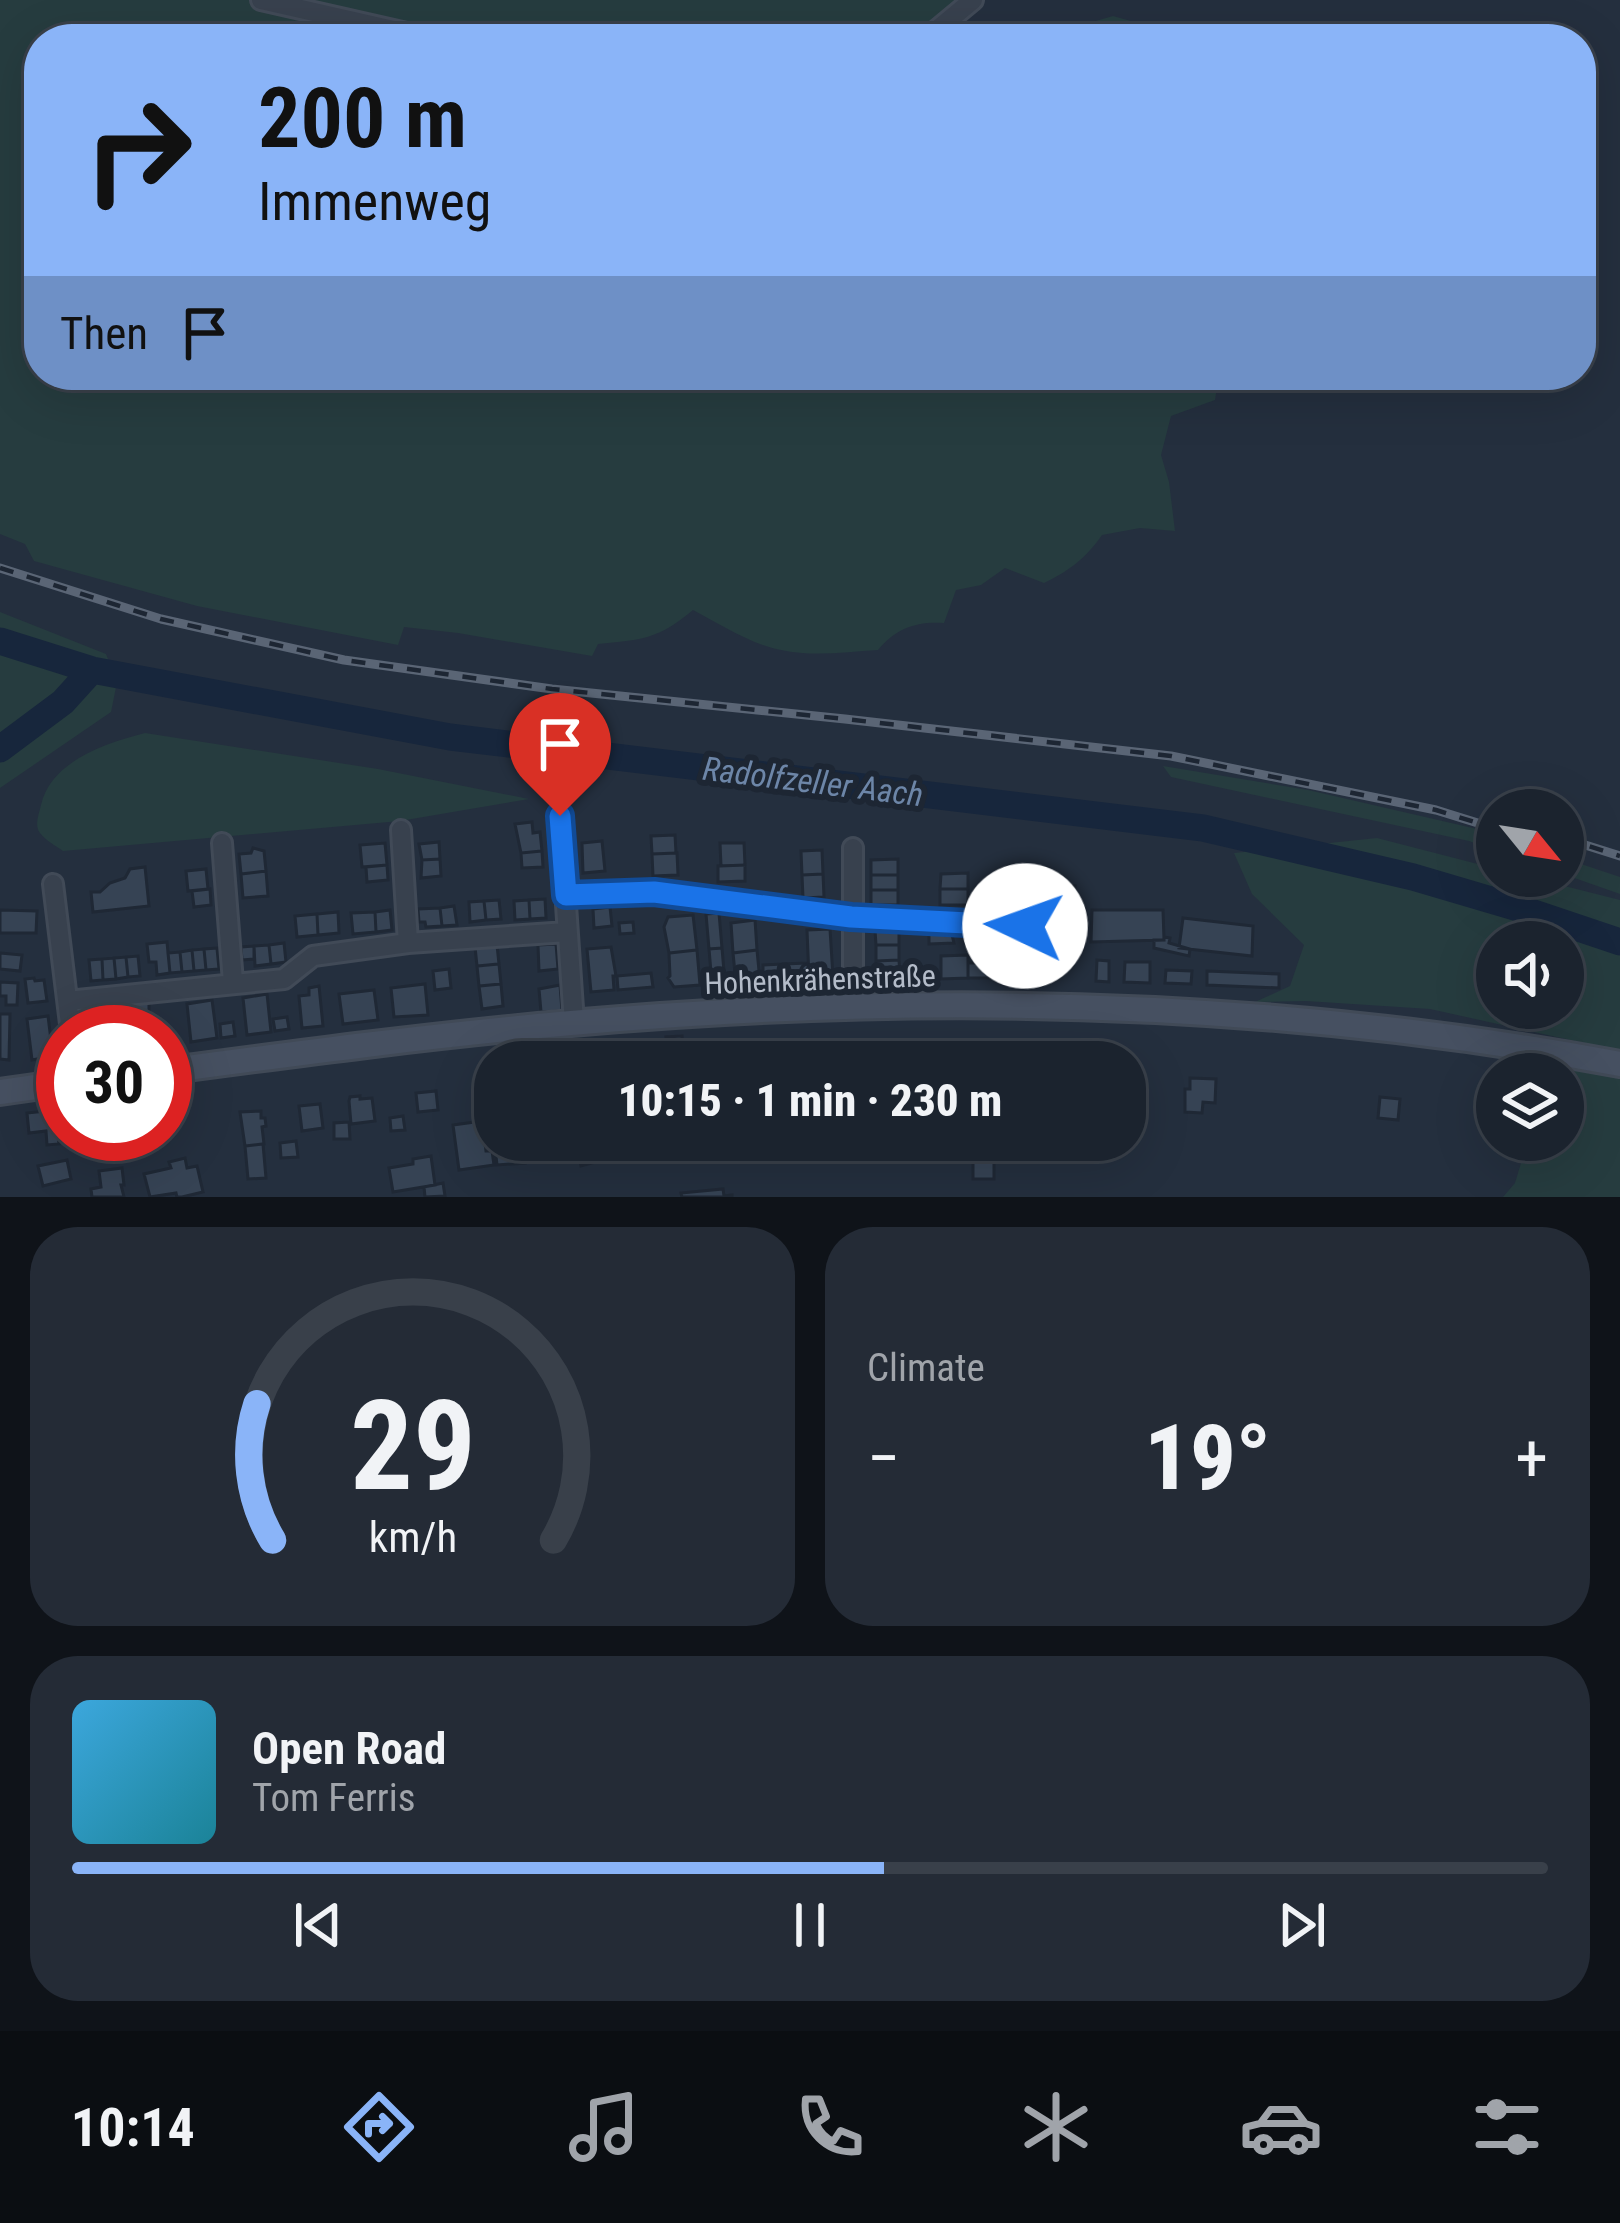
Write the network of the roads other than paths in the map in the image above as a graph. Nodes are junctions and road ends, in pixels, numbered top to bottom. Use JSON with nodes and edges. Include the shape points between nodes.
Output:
{"nodes":[{"id":1,"x":261,"y":0,"type":"edge"},
{"id":2,"x":973,"y":0,"type":"edge"},
{"id":3,"x":367,"y":24,"type":"edge"},
{"id":4,"x":944,"y":24,"type":"edge"},
{"id":5,"x":560,"y":816,"type":"dead end"},
{"id":6,"x":401,"y":830,"type":"dead end"},
{"id":7,"x":222,"y":843,"type":"dead end"},
{"id":8,"x":853,"y":848,"type":"dead end"},
{"id":9,"x":52,"y":884,"type":"dead end"},
{"id":10,"x":566,"y":895,"type":"junction"},
{"id":11,"x":851,"y":917,"type":"junction"},
{"id":12,"x":1069,"y":928,"type":"dead end"},
{"id":13,"x":568,"y":932,"type":"junction"},
{"id":14,"x":409,"y":943,"type":"junction"},
{"id":15,"x":233,"y":982,"type":"junction"},
{"id":16,"x":68,"y":1001,"type":"junction"},
{"id":17,"x":68,"y":1005,"type":"edge"},
{"id":18,"x":853,"y":1007,"type":"junction"},
{"id":19,"x":574,"y":1023,"type":"junction"},
{"id":20,"x":1620,"y":1064,"type":"edge"},
{"id":21,"x":192,"y":1067,"type":"edge"},
{"id":22,"x":36,"y":1086,"type":"edge"},
{"id":23,"x":0,"y":1091,"type":"edge"}],
"edges":[{"from":1,"to":3,"type":"street"},
{"from":2,"to":4,"type":"street"},
{"from":5,"to":10,"type":"street"},
{"from":6,"to":14,"type":"street"},
{"from":7,"to":15,"type":"street"},
{"from":8,"to":11,"type":"street"},
{"from":9,"to":16,"type":"street"},
{"from":10,"to":11,"type":"street","via":[[654,892]]},
{"from":10,"to":13,"type":"street"},
{"from":11,"to":12,"type":"street"},
{"from":11,"to":18,"type":"street"},
{"from":13,"to":14,"type":"street"},
{"from":13,"to":19,"type":"street"},
{"from":14,"to":15,"type":"street","via":[[313,956],[284,979]]},
{"from":15,"to":16,"type":"street"},
{"from":16,"to":17,"type":"street"},
{"from":18,"to":19,"type":"main road","name":"Hohenkrähenstraße"},
{"from":18,"to":20,"type":"main road","name":"Hohenkrähenstraße","via":[[1103,1007],[1298,1018]]},
{"from":19,"to":21,"type":"main road","name":"Hohenkrähenstraße"},
{"from":22,"to":23,"type":"main road"}]}
